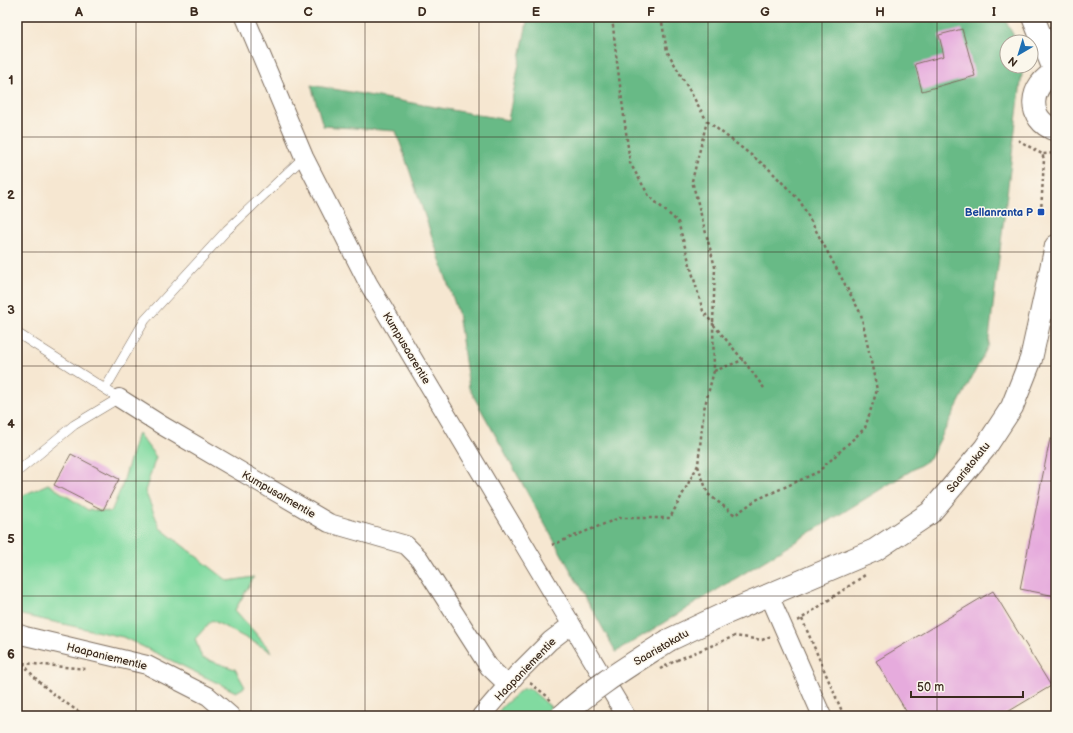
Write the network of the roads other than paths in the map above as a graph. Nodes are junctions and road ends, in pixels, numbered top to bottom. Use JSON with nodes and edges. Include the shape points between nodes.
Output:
{"nodes":[{"id":1,"x":245,"y":17,"type":"edge"},
{"id":2,"x":1033,"y":17,"type":"edge"},
{"id":3,"x":1056,"y":72,"type":"edge"},
{"id":4,"x":1056,"y":130,"type":"edge"},
{"id":5,"x":304,"y":157,"type":"junction"},
{"id":6,"x":1056,"y":246,"type":"edge"},
{"id":7,"x":17,"y":333,"type":"edge"},
{"id":8,"x":112,"y":394,"type":"junction"},
{"id":9,"x":17,"y":472,"type":"edge"},
{"id":10,"x":769,"y":596,"type":"junction"},
{"id":11,"x":571,"y":625,"type":"junction"},
{"id":12,"x":20,"y":646,"type":"edge"},
{"id":13,"x":513,"y":679,"type":"junction"},
{"id":14,"x":559,"y":711,"type":"edge"},
{"id":15,"x":624,"y":712,"type":"edge"},
{"id":16,"x":231,"y":716,"type":"edge"},
{"id":17,"x":481,"y":716,"type":"edge"},
{"id":18,"x":822,"y":716,"type":"edge"}],
"edges":[{"from":1,"to":5,"type":"street","name":"Kumpusaarentie"},
{"from":2,"to":3,"type":"main road"},
{"from":3,"to":4,"type":"main road","via":[[1044,80],[1034,98],[1040,120],[1049,128]]},
{"from":5,"to":8,"type":"lane","via":[[227,230],[145,320]]},
{"from":5,"to":11,"type":"street","name":"Kumpusaarentie","via":[[368,283]]},
{"from":6,"to":10,"type":"main road","name":"Saaristokatu","via":[[1031,359],[1012,407],[985,448],[930,513],[875,550]]},
{"from":7,"to":8,"type":"lane"},
{"from":8,"to":9,"type":"lane"},
{"from":8,"to":13,"type":"street","name":"Kumpusalmentie","via":[[329,523],[406,545],[419,558],[489,667]]},
{"from":10,"to":14,"type":"main road","name":"Saaristokatu","bridge":true,"via":[[669,640],[616,674],[572,707]]},
{"from":10,"to":18,"type":"street"},
{"from":11,"to":13,"type":"street","name":"Haapaniementie","via":[[550,641]]},
{"from":11,"to":15,"type":"street","name":"Kumpusaarentie"},
{"from":12,"to":16,"type":"street","name":"Haapaniementie","via":[[147,665],[208,696]]},
{"from":13,"to":17,"type":"street","name":"Haapaniementie"}]}
